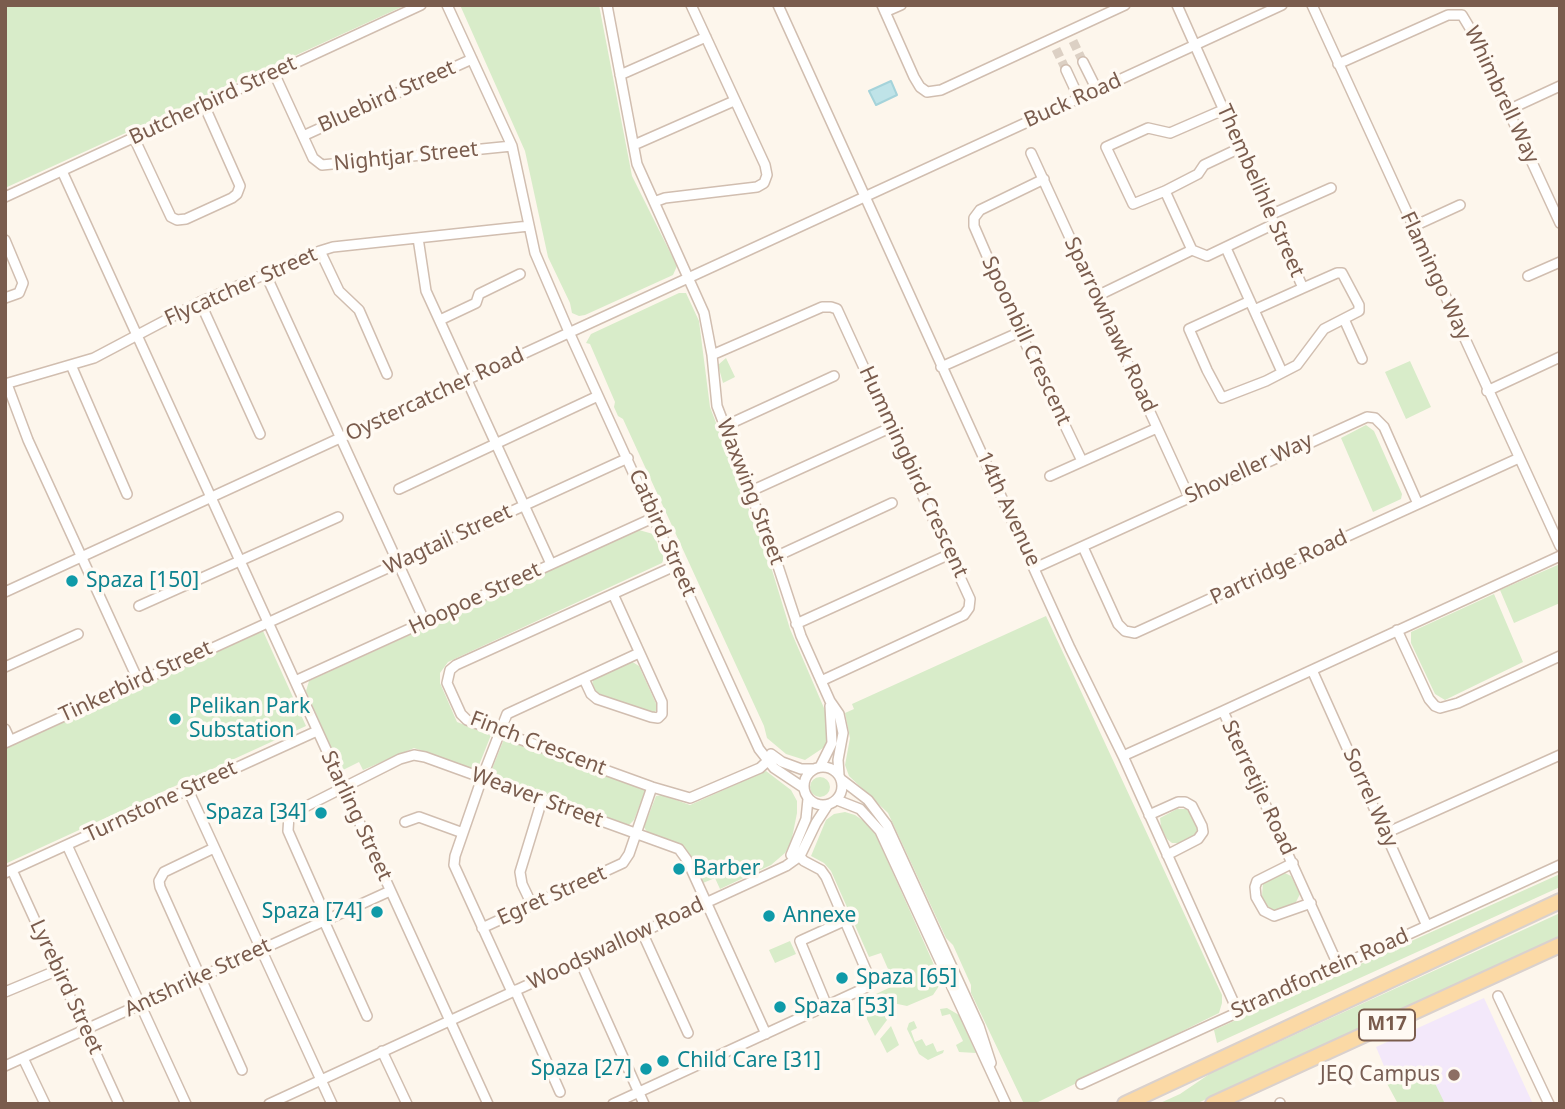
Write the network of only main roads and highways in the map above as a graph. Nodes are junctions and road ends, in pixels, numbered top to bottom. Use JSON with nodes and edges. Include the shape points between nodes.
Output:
{"nodes":[{"id":1,"x":1560,"y":901,"type":"edge"},
{"id":2,"x":1560,"y":945,"type":"edge"},
{"id":3,"x":1125,"y":1104,"type":"edge"},
{"id":4,"x":1213,"y":1104,"type":"edge"}],
"edges":[{"from":1,"to":3,"type":"main road","name":"Strandfontein Road","number":"M17"},
{"from":2,"to":4,"type":"main road","number":"M17"}]}
